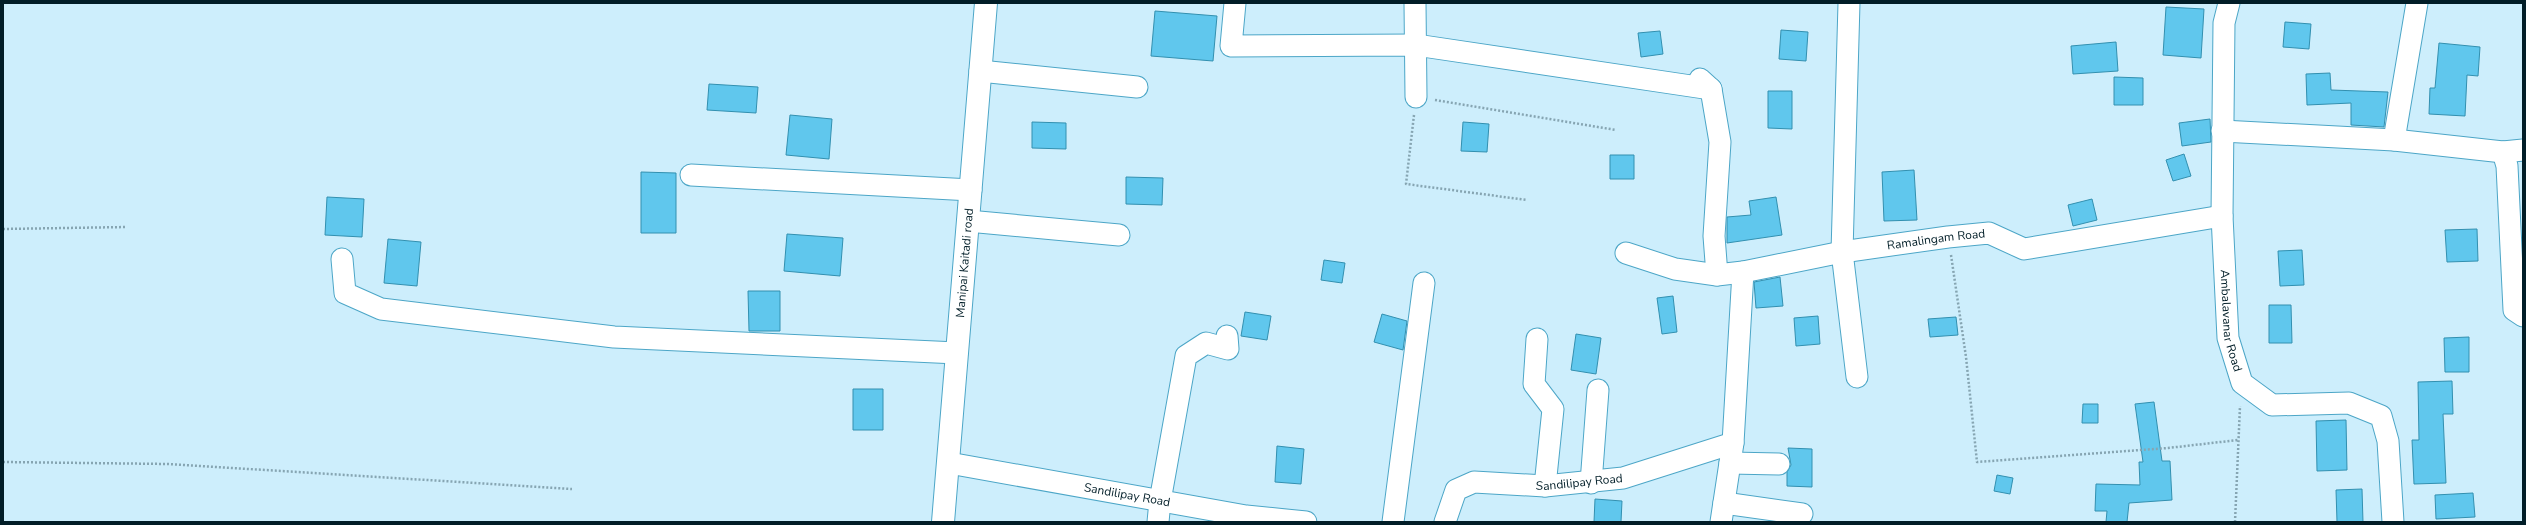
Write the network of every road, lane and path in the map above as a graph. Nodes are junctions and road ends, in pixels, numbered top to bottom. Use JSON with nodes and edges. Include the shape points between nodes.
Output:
{"nodes":[{"id":1,"x":986,"y":3,"type":"edge"},
{"id":2,"x":1235,"y":3,"type":"edge"},
{"id":3,"x":1415,"y":3,"type":"edge"},
{"id":4,"x":1849,"y":3,"type":"edge"},
{"id":5,"x":2229,"y":3,"type":"edge"},
{"id":6,"x":2417,"y":3,"type":"edge"},
{"id":7,"x":1416,"y":45,"type":"junction"},
{"id":8,"x":980,"y":71,"type":"junction"},
{"id":9,"x":1693,"y":73,"type":"dead end"},
{"id":10,"x":1137,"y":87,"type":"dead end"},
{"id":11,"x":1711,"y":89,"type":"junction"},
{"id":12,"x":1416,"y":97,"type":"junction"},
{"id":13,"x":1616,"y":130,"type":"dead end"},
{"id":14,"x":2222,"y":131,"type":"junction"},
{"id":15,"x":2394,"y":140,"type":"junction"},
{"id":16,"x":2513,"y":151,"type":"edge"},
{"id":17,"x":691,"y":175,"type":"dead end"},
{"id":18,"x":971,"y":190,"type":"junction"},
{"id":19,"x":1527,"y":200,"type":"dead end"},
{"id":20,"x":2222,"y":216,"type":"junction"},
{"id":21,"x":968,"y":220,"type":"junction"},
{"id":22,"x":127,"y":227,"type":"dead end"},
{"id":23,"x":3,"y":229,"type":"edge"},
{"id":24,"x":1119,"y":235,"type":"dead end"},
{"id":25,"x":1948,"y":237,"type":"junction"},
{"id":26,"x":1842,"y":252,"type":"junction"},
{"id":27,"x":1626,"y":253,"type":"dead end"},
{"id":28,"x":342,"y":259,"type":"dead end"},
{"id":29,"x":1743,"y":272,"type":"junction"},
{"id":30,"x":1717,"y":275,"type":"junction"},
{"id":31,"x":1424,"y":283,"type":"dead end"},
{"id":32,"x":2523,"y":316,"type":"edge"},
{"id":33,"x":1227,"y":336,"type":"dead end"},
{"id":34,"x":1537,"y":339,"type":"dead end"},
{"id":35,"x":957,"y":353,"type":"junction"},
{"id":36,"x":1856,"y":377,"type":"dead end"},
{"id":37,"x":2242,"y":383,"type":"junction"},
{"id":38,"x":1598,"y":390,"type":"dead end"},
{"id":39,"x":2238,"y":440,"type":"junction"},
{"id":40,"x":1732,"y":453,"type":"junction"},
{"id":41,"x":3,"y":462,"type":"edge"},
{"id":42,"x":949,"y":463,"type":"junction"},
{"id":43,"x":1779,"y":464,"type":"dead end"},
{"id":44,"x":1591,"y":482,"type":"junction"},
{"id":45,"x":1545,"y":486,"type":"junction"},
{"id":46,"x":572,"y":489,"type":"dead end"},
{"id":47,"x":1160,"y":501,"type":"junction"},
{"id":48,"x":1722,"y":513,"type":"edge"},
{"id":49,"x":1802,"y":514,"type":"dead end"},
{"id":50,"x":943,"y":522,"type":"edge"},
{"id":51,"x":1158,"y":522,"type":"edge"},
{"id":52,"x":1306,"y":522,"type":"edge"},
{"id":53,"x":1393,"y":522,"type":"edge"},
{"id":54,"x":1445,"y":522,"type":"edge"},
{"id":55,"x":2235,"y":522,"type":"edge"},
{"id":56,"x":2393,"y":522,"type":"edge"}],
"edges":[{"from":1,"to":8,"type":"main road","name":"Manipai Kaitadi road"},
{"from":2,"to":7,"type":"street","via":[[1231,46]]},
{"from":3,"to":7,"type":"street"},
{"from":4,"to":26,"type":"street"},
{"from":5,"to":14,"type":"street","name":"Ambalavanar Road","via":[[2224,23]]},
{"from":6,"to":15,"type":"street"},
{"from":7,"to":11,"type":"street"},
{"from":7,"to":12,"type":"street"},
{"from":8,"to":10,"type":"street"},
{"from":8,"to":18,"type":"main road","name":"Manipai Kaitadi road"},
{"from":9,"to":11,"type":"street"},
{"from":11,"to":30,"type":"street","via":[[1720,142],[1714,236]]},
{"from":12,"to":13,"type":"path"},
{"from":12,"to":19,"type":"path","via":[[1406,184]]},
{"from":14,"to":15,"type":"street"},
{"from":14,"to":20,"type":"street","name":"Ambalavanar Road"},
{"from":15,"to":16,"type":"street"},
{"from":16,"to":32,"type":"street","via":[[2507,166],[2514,310]]},
{"from":17,"to":18,"type":"street"},
{"from":18,"to":21,"type":"main road","name":"Manipai Kaitadi road"},
{"from":20,"to":25,"type":"street","name":"Ramalingam Road","via":[[2024,249],[1989,232]]},
{"from":20,"to":37,"type":"street","name":"Ambalavanar Road","via":[[2228,338]]},
{"from":21,"to":24,"type":"street"},
{"from":21,"to":35,"type":"main road","name":"Manipai Kaitadi road"},
{"from":22,"to":23,"type":"path"},
{"from":25,"to":26,"type":"street","name":"Ramalingam Road"},
{"from":25,"to":39,"type":"path","via":[[1966,357],[1977,462],[2168,448]]},
{"from":26,"to":29,"type":"street","name":"Ramalingam Road"},
{"from":26,"to":36,"type":"street"},
{"from":27,"to":30,"type":"street","name":"Ramalingam Road","via":[[1675,270]]},
{"from":28,"to":35,"type":"street","via":[[345,293],[381,309],[614,336]]},
{"from":29,"to":30,"type":"street","name":"Ramalingam Road"},
{"from":29,"to":40,"type":"street"},
{"from":31,"to":53,"type":"street"},
{"from":33,"to":47,"type":"street","via":[[1228,349],[1206,343],[1186,356]]},
{"from":34,"to":45,"type":"street","via":[[1534,384],[1553,409]]},
{"from":35,"to":42,"type":"main road","name":"Manipai Kaitadi road"},
{"from":37,"to":39,"type":"path"},
{"from":37,"to":56,"type":"street","name":"Ambalavanar Road","via":[[2272,405],[2349,403],[2381,416],[2388,441]]},
{"from":38,"to":44,"type":"street"},
{"from":39,"to":55,"type":"path"},
{"from":40,"to":43,"type":"street","name":"Sandilipay Road"},
{"from":40,"to":44,"type":"street","name":"Sandilipay Road","via":[[1623,478]]},
{"from":40,"to":48,"type":"street"},
{"from":41,"to":46,"type":"path","via":[[168,464]]},
{"from":42,"to":47,"type":"street","name":"Sandilipay Road"},
{"from":42,"to":50,"type":"main road","name":"Manipai Kaitadi road"},
{"from":44,"to":45,"type":"street","name":"Sandilipay Road"},
{"from":45,"to":54,"type":"street","name":"Sandilipay Road","via":[[1474,482],[1456,490]]},
{"from":47,"to":51,"type":"street"},
{"from":47,"to":52,"type":"street","name":"Sandilipay Road","via":[[1246,516]]},
{"from":48,"to":49,"type":"street"}]}
